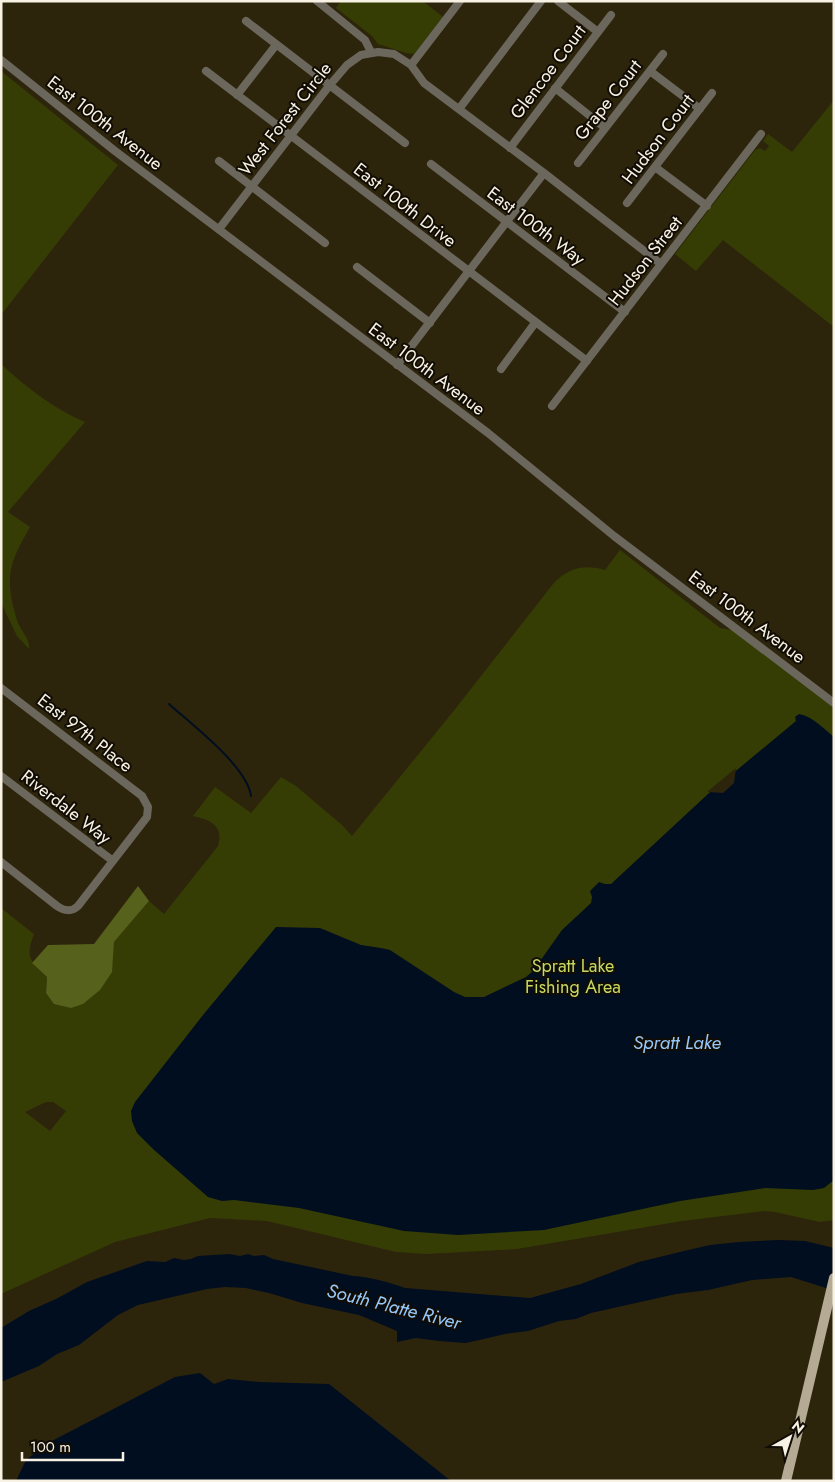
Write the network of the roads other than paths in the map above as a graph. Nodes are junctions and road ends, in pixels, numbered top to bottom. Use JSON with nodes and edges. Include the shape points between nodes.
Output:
{"nodes":[{"id":1,"x":316,"y":1,"type":"edge"},
{"id":2,"x":460,"y":1,"type":"edge"},
{"id":3,"x":541,"y":1,"type":"edge"},
{"id":4,"x":558,"y":1,"type":"edge"},
{"id":5,"x":610,"y":15,"type":"dead end"},
{"id":6,"x":246,"y":21,"type":"dead end"},
{"id":7,"x":598,"y":32,"type":"junction"},
{"id":8,"x":276,"y":45,"type":"junction"},
{"id":9,"x":371,"y":52,"type":"junction"},
{"id":10,"x":663,"y":54,"type":"dead end"},
{"id":11,"x":1,"y":60,"type":"edge"},
{"id":12,"x":411,"y":66,"type":"junction"},
{"id":13,"x":206,"y":71,"type":"dead end"},
{"id":14,"x":650,"y":71,"type":"junction"},
{"id":15,"x":329,"y":86,"type":"junction"},
{"id":16,"x":555,"y":88,"type":"junction"},
{"id":17,"x":712,"y":93,"type":"dead end"},
{"id":18,"x":237,"y":95,"type":"junction"},
{"id":19,"x":459,"y":109,"type":"junction"},
{"id":20,"x":700,"y":109,"type":"junction"},
{"id":21,"x":606,"y":128,"type":"junction"},
{"id":22,"x":762,"y":134,"type":"dead end"},
{"id":23,"x":290,"y":135,"type":"junction"},
{"id":24,"x":405,"y":143,"type":"dead end"},
{"id":25,"x":510,"y":148,"type":"junction"},
{"id":26,"x":219,"y":161,"type":"dead end"},
{"id":27,"x":578,"y":163,"type":"dead end"},
{"id":28,"x":430,"y":164,"type":"dead end"},
{"id":29,"x":655,"y":167,"type":"junction"},
{"id":30,"x":544,"y":173,"type":"junction"},
{"id":31,"x":252,"y":186,"type":"junction"},
{"id":32,"x":627,"y":203,"type":"dead end"},
{"id":33,"x":706,"y":206,"type":"junction"},
{"id":34,"x":506,"y":223,"type":"junction"},
{"id":35,"x":219,"y":229,"type":"junction"},
{"id":36,"x":324,"y":243,"type":"dead end"},
{"id":37,"x":661,"y":264,"type":"junction"},
{"id":38,"x":357,"y":266,"type":"dead end"},
{"id":39,"x":468,"y":272,"type":"junction"},
{"id":40,"x":625,"y":312,"type":"junction"},
{"id":41,"x":430,"y":323,"type":"junction"},
{"id":42,"x":535,"y":323,"type":"junction"},
{"id":43,"x":587,"y":361,"type":"junction"},
{"id":44,"x":397,"y":366,"type":"junction"},
{"id":45,"x":501,"y":368,"type":"dead end"},
{"id":46,"x":552,"y":406,"type":"dead end"},
{"id":47,"x":1,"y":688,"type":"edge"},
{"id":48,"x":834,"y":702,"type":"edge"},
{"id":49,"x":1,"y":776,"type":"edge"},
{"id":50,"x":1,"y":862,"type":"edge"},
{"id":51,"x":113,"y":862,"type":"junction"},
{"id":52,"x":834,"y":1278,"type":"edge"},
{"id":53,"x":786,"y":1481,"type":"edge"}],
"edges":[{"from":1,"to":9,"type":"street","via":[[365,40]]},
{"from":2,"to":12,"type":"street"},
{"from":3,"to":19,"type":"street"},
{"from":4,"to":7,"type":"street"},
{"from":5,"to":7,"type":"street","name":"Glencoe Court"},
{"from":6,"to":8,"type":"street"},
{"from":7,"to":16,"type":"street","name":"Glencoe Court"},
{"from":8,"to":15,"type":"street"},
{"from":8,"to":18,"type":"street"},
{"from":9,"to":12,"type":"street","via":[[394,54]]},
{"from":9,"to":15,"type":"street","name":"West Forest Circle","via":[[347,65]]},
{"from":10,"to":14,"type":"street","name":"Grape Court"},
{"from":11,"to":35,"type":"street","name":"East 100th Avenue","via":[[100,140]]},
{"from":12,"to":19,"type":"street","via":[[424,83]]},
{"from":13,"to":18,"type":"street","name":"East 100th Drive"},
{"from":14,"to":20,"type":"street"},
{"from":14,"to":21,"type":"street","name":"Grape Court"},
{"from":15,"to":23,"type":"street","name":"West Forest Circle"},
{"from":15,"to":24,"type":"street"},
{"from":16,"to":21,"type":"street"},
{"from":16,"to":25,"type":"street","name":"Glencoe Court"},
{"from":17,"to":20,"type":"street","name":"Hudson Court"},
{"from":18,"to":23,"type":"street","name":"East 100th Drive"},
{"from":19,"to":25,"type":"street"},
{"from":20,"to":29,"type":"street","name":"Hudson Court"},
{"from":21,"to":27,"type":"street","name":"Grape Court"},
{"from":22,"to":33,"type":"street","name":"Hudson Street"},
{"from":23,"to":31,"type":"street","name":"West Forest Circle"},
{"from":23,"to":39,"type":"street","name":"East 100th Drive"},
{"from":25,"to":30,"type":"street"},
{"from":26,"to":31,"type":"street"},
{"from":28,"to":34,"type":"street","name":"East 100th Way"},
{"from":29,"to":32,"type":"street","name":"Hudson Court"},
{"from":29,"to":33,"type":"street"},
{"from":30,"to":34,"type":"street"},
{"from":30,"to":37,"type":"street"},
{"from":31,"to":35,"type":"street","name":"West Forest Circle"},
{"from":31,"to":36,"type":"street"},
{"from":33,"to":37,"type":"street","name":"Hudson Street"},
{"from":34,"to":39,"type":"street"},
{"from":34,"to":40,"type":"street","name":"East 100th Way"},
{"from":35,"to":44,"type":"street","name":"East 100th Avenue"},
{"from":37,"to":40,"type":"street","name":"Hudson Street"},
{"from":38,"to":41,"type":"street"},
{"from":39,"to":41,"type":"street"},
{"from":39,"to":42,"type":"street","name":"East 100th Drive"},
{"from":40,"to":43,"type":"street","name":"Hudson Street"},
{"from":41,"to":44,"type":"street"},
{"from":42,"to":43,"type":"street","name":"East 100th Drive"},
{"from":42,"to":45,"type":"street"},
{"from":43,"to":46,"type":"street","name":"Hudson Street"},
{"from":44,"to":48,"type":"street","name":"East 100th Avenue"},
{"from":47,"to":51,"type":"street","name":"East 97th Place","via":[[142,796],[148,804],[147,817]]},
{"from":49,"to":51,"type":"street","name":"Riverdale Way"},
{"from":50,"to":51,"type":"street","via":[[57,906],[73,910]]},
{"from":52,"to":53,"type":"main road"}]}
